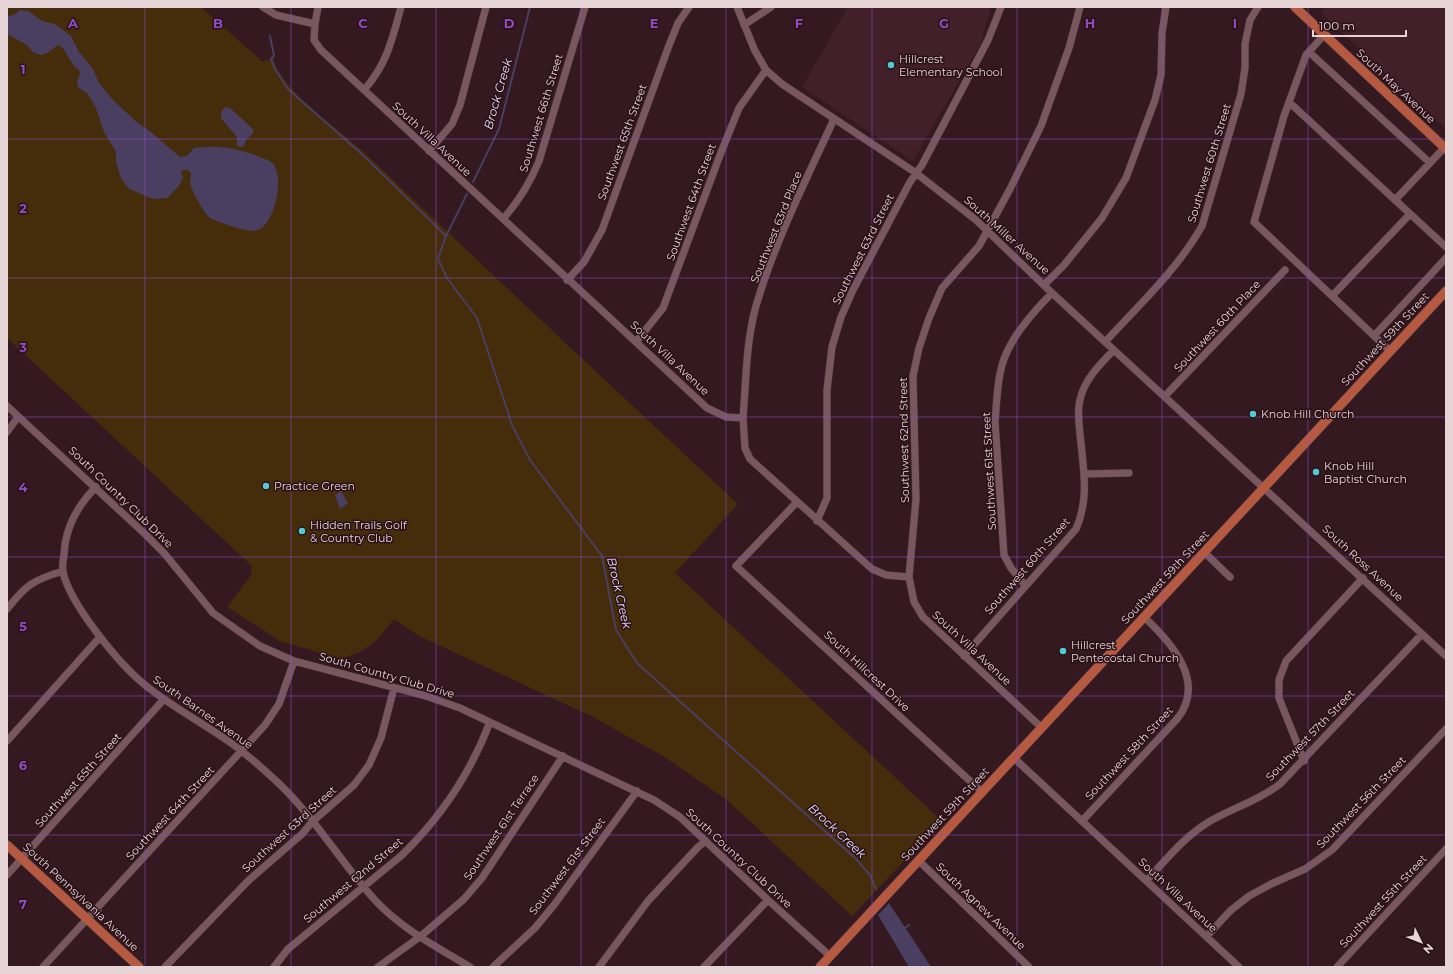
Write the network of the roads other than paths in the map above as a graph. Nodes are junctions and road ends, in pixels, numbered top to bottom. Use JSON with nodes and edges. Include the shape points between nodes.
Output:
{"nodes":[{"id":1,"x":318,"y":7,"type":"edge"},
{"id":2,"x":401,"y":7,"type":"edge"},
{"id":3,"x":486,"y":7,"type":"edge"},
{"id":4,"x":585,"y":7,"type":"edge"},
{"id":5,"x":689,"y":7,"type":"edge"},
{"id":6,"x":737,"y":7,"type":"edge"},
{"id":7,"x":771,"y":7,"type":"edge"},
{"id":8,"x":1001,"y":7,"type":"edge"},
{"id":9,"x":1080,"y":7,"type":"edge"},
{"id":10,"x":1166,"y":7,"type":"edge"},
{"id":11,"x":1258,"y":7,"type":"edge"},
{"id":12,"x":1295,"y":7,"type":"edge"},
{"id":13,"x":265,"y":8,"type":"edge"},
{"id":14,"x":315,"y":24,"type":"junction"},
{"id":15,"x":744,"y":25,"type":"junction"},
{"id":16,"x":1324,"y":35,"type":"junction"},
{"id":17,"x":1309,"y":52,"type":"junction"},
{"id":18,"x":766,"y":70,"type":"junction"},
{"id":19,"x":364,"y":90,"type":"junction"},
{"id":20,"x":1290,"y":103,"type":"junction"},
{"id":21,"x":834,"y":119,"type":"junction"},
{"id":22,"x":1445,"y":148,"type":"edge"},
{"id":23,"x":429,"y":151,"type":"junction"},
{"id":24,"x":1430,"y":163,"type":"junction"},
{"id":25,"x":916,"y":173,"type":"junction"},
{"id":26,"x":1395,"y":200,"type":"junction"},
{"id":27,"x":1410,"y":214,"type":"junction"},
{"id":28,"x":503,"y":219,"type":"junction"},
{"id":29,"x":986,"y":231,"type":"junction"},
{"id":30,"x":1446,"y":247,"type":"edge"},
{"id":31,"x":1446,"y":258,"type":"edge"},
{"id":32,"x":1285,"y":270,"type":"dead end"},
{"id":33,"x":567,"y":280,"type":"junction"},
{"id":34,"x":1045,"y":284,"type":"junction"},
{"id":35,"x":1446,"y":291,"type":"edge"},
{"id":36,"x":1052,"y":293,"type":"junction"},
{"id":37,"x":1332,"y":296,"type":"junction"},
{"id":38,"x":1374,"y":336,"type":"junction"},
{"id":39,"x":636,"y":342,"type":"junction"},
{"id":40,"x":1105,"y":342,"type":"junction"},
{"id":41,"x":1114,"y":350,"type":"junction"},
{"id":42,"x":1390,"y":351,"type":"junction"},
{"id":43,"x":1165,"y":396,"type":"junction"},
{"id":44,"x":7,"y":406,"type":"edge"},
{"id":45,"x":18,"y":416,"type":"junction"},
{"id":46,"x":744,"y":418,"type":"junction"},
{"id":47,"x":7,"y":432,"type":"edge"},
{"id":48,"x":1129,"y":473,"type":"dead end"},
{"id":49,"x":1084,"y":474,"type":"junction"},
{"id":50,"x":96,"y":487,"type":"junction"},
{"id":51,"x":1264,"y":487,"type":"junction"},
{"id":52,"x":797,"y":502,"type":"junction"},
{"id":53,"x":817,"y":521,"type":"junction"},
{"id":54,"x":1204,"y":552,"type":"junction"},
{"id":55,"x":63,"y":571,"type":"junction"},
{"id":56,"x":909,"y":577,"type":"junction"},
{"id":57,"x":1230,"y":577,"type":"dead end"},
{"id":58,"x":1363,"y":578,"type":"junction"},
{"id":59,"x":1025,"y":585,"type":"junction"},
{"id":60,"x":7,"y":609,"type":"edge"},
{"id":61,"x":1144,"y":617,"type":"junction"},
{"id":62,"x":1422,"y":634,"type":"junction"},
{"id":63,"x":100,"y":637,"type":"junction"},
{"id":64,"x":964,"y":656,"type":"junction"},
{"id":65,"x":1446,"y":656,"type":"edge"},
{"id":66,"x":294,"y":661,"type":"junction"},
{"id":67,"x":394,"y":688,"type":"junction"},
{"id":68,"x":164,"y":699,"type":"junction"},
{"id":69,"x":490,"y":722,"type":"junction"},
{"id":70,"x":1042,"y":728,"type":"junction"},
{"id":71,"x":1446,"y":729,"type":"edge"},
{"id":72,"x":7,"y":741,"type":"edge"},
{"id":73,"x":242,"y":752,"type":"junction"},
{"id":74,"x":563,"y":756,"type":"junction"},
{"id":75,"x":1014,"y":758,"type":"junction"},
{"id":76,"x":1304,"y":761,"type":"junction"},
{"id":77,"x":637,"y":791,"type":"junction"},
{"id":78,"x":982,"y":792,"type":"junction"},
{"id":79,"x":1082,"y":821,"type":"junction"},
{"id":80,"x":312,"y":822,"type":"junction"},
{"id":81,"x":706,"y":841,"type":"junction"},
{"id":82,"x":7,"y":845,"type":"edge"},
{"id":83,"x":1446,"y":849,"type":"edge"},
{"id":84,"x":22,"y":859,"type":"junction"},
{"id":85,"x":918,"y":860,"type":"junction"},
{"id":86,"x":7,"y":875,"type":"edge"},
{"id":87,"x":1147,"y":880,"type":"junction"},
{"id":88,"x":365,"y":886,"type":"junction"},
{"id":89,"x":768,"y":900,"type":"junction"},
{"id":90,"x":87,"y":920,"type":"junction"},
{"id":91,"x":422,"y":936,"type":"junction"},
{"id":92,"x":1207,"y":936,"type":"junction"},
{"id":93,"x":830,"y":956,"type":"junction"},
{"id":94,"x":43,"y":967,"type":"edge"},
{"id":95,"x":139,"y":967,"type":"edge"},
{"id":96,"x":165,"y":967,"type":"edge"},
{"id":97,"x":274,"y":967,"type":"edge"},
{"id":98,"x":378,"y":967,"type":"edge"},
{"id":99,"x":470,"y":967,"type":"edge"},
{"id":100,"x":493,"y":967,"type":"edge"},
{"id":101,"x":599,"y":967,"type":"edge"},
{"id":102,"x":704,"y":967,"type":"edge"},
{"id":103,"x":820,"y":967,"type":"edge"},
{"id":104,"x":1029,"y":967,"type":"edge"},
{"id":105,"x":1239,"y":967,"type":"edge"},
{"id":106,"x":1337,"y":967,"type":"edge"}],
"edges":[{"from":1,"to":14,"type":"street","name":"South Villa Avenue"},
{"from":2,"to":19,"type":"street","via":[[391,46]]},
{"from":3,"to":23,"type":"street","via":[[460,105],[452,124]]},
{"from":4,"to":28,"type":"street","name":"Southwest 66th Street","via":[[539,161],[530,184]]},
{"from":5,"to":33,"type":"street","name":"Southwest 65th Street","via":[[678,23],[668,48],[602,230],[584,262]]},
{"from":6,"to":15,"type":"street","name":"South Miller Avenue"},
{"from":7,"to":15,"type":"street"},
{"from":8,"to":25,"type":"street","name":"Southwest 63rd Street","via":[[988,40]]},
{"from":9,"to":29,"type":"street","name":"Southwest 62nd Street","via":[[1069,48],[1041,126]]},
{"from":10,"to":34,"type":"street","via":[[1162,33],[1161,75],[1155,100],[1126,178],[1102,218]]},
{"from":11,"to":40,"type":"street","name":"Southwest 60th Street","via":[[1250,20],[1245,44],[1241,94],[1202,226],[1179,261]]},
{"from":12,"to":16,"type":"main road","name":"South May Avenue"},
{"from":13,"to":14,"type":"street","via":[[276,15]]},
{"from":14,"to":19,"type":"street","name":"South Villa Avenue","via":[[314,40],[321,50]]},
{"from":15,"to":18,"type":"street","name":"South Miller Avenue"},
{"from":16,"to":17,"type":"street"},
{"from":16,"to":22,"type":"main road","name":"South May Avenue"},
{"from":17,"to":20,"type":"street"},
{"from":17,"to":24,"type":"street"},
{"from":18,"to":21,"type":"street","name":"South Miller Avenue","via":[[782,84]]},
{"from":18,"to":39,"type":"street","name":"Southwest 64th Street","via":[[739,108],[663,308]]},
{"from":19,"to":23,"type":"street","name":"South Villa Avenue"},
{"from":20,"to":26,"type":"street"},
{"from":20,"to":37,"type":"street","via":[[1254,222]]},
{"from":21,"to":25,"type":"street","name":"South Miller Avenue"},
{"from":21,"to":46,"type":"street","name":"Southwest 63rd Place","via":[[775,251],[756,307],[746,374]]},
{"from":22,"to":24,"type":"street"},
{"from":23,"to":28,"type":"street","name":"South Villa Avenue"},
{"from":24,"to":26,"type":"street"},
{"from":25,"to":29,"type":"street","name":"South Miller Avenue","via":[[947,196]]},
{"from":25,"to":53,"type":"street","name":"Southwest 63rd Street","via":[[853,290],[832,347],[827,390],[827,498]]},
{"from":26,"to":27,"type":"street"},
{"from":27,"to":30,"type":"street"},
{"from":27,"to":37,"type":"street"},
{"from":28,"to":33,"type":"street","name":"South Villa Avenue"},
{"from":29,"to":34,"type":"street","name":"South Miller Avenue"},
{"from":29,"to":56,"type":"street","name":"Southwest 62nd Street","via":[[978,246],[942,288],[919,348],[913,376],[916,499]]},
{"from":31,"to":38,"type":"street"},
{"from":32,"to":43,"type":"street","name":"Southwest 60th Place"},
{"from":33,"to":39,"type":"street","name":"South Villa Avenue"},
{"from":34,"to":36,"type":"street","name":"South Miller Avenue"},
{"from":35,"to":42,"type":"main road","name":"Southwest 59th Street"},
{"from":36,"to":40,"type":"street","name":"South Miller Avenue"},
{"from":36,"to":59,"type":"street","name":"Southwest 61st Street","via":[[1018,332],[1005,355],[996,406],[1004,555]]},
{"from":37,"to":38,"type":"street"},
{"from":38,"to":42,"type":"street"},
{"from":39,"to":46,"type":"street","name":"South Villa Avenue","via":[[708,408],[726,417]]},
{"from":40,"to":41,"type":"street","name":"South Miller Avenue"},
{"from":41,"to":43,"type":"street","name":"South Miller Avenue"},
{"from":41,"to":49,"type":"street","name":"Southwest 60th Street","via":[[1095,369],[1080,400],[1079,419]]},
{"from":42,"to":51,"type":"main road","name":"Southwest 59th Street"},
{"from":43,"to":51,"type":"street","name":"South Miller Avenue"},
{"from":44,"to":45,"type":"street","name":"South Country Club Drive"},
{"from":45,"to":47,"type":"street"},
{"from":45,"to":50,"type":"street","name":"South Country Club Drive"},
{"from":46,"to":52,"type":"street","via":[[745,448],[750,459]]},
{"from":48,"to":49,"type":"street"},
{"from":49,"to":59,"type":"street","name":"Southwest 60th Street","via":[[1086,492],[1082,517],[1076,529]]},
{"from":50,"to":55,"type":"street","name":"South Barnes Avenue","via":[[71,520],[64,544]]},
{"from":50,"to":66,"type":"street","name":"South Country Club Drive","via":[[164,553],[213,613],[260,646]]},
{"from":51,"to":54,"type":"main road","name":"Southwest 59th Street"},
{"from":51,"to":58,"type":"street","name":"South Ross Avenue"},
{"from":52,"to":53,"type":"street"},
{"from":52,"to":78,"type":"street","name":"South Hillcrest Drive","via":[[736,566]]},
{"from":53,"to":56,"type":"street","via":[[872,569],[886,575]]},
{"from":54,"to":57,"type":"street"},
{"from":54,"to":61,"type":"main road","name":"Southwest 59th Street"},
{"from":55,"to":60,"type":"street","via":[[30,583]]},
{"from":55,"to":63,"type":"street","name":"South Barnes Avenue","via":[[82,612]]},
{"from":56,"to":64,"type":"street","name":"South Villa Avenue","via":[[911,592],[918,610]]},
{"from":58,"to":62,"type":"street","name":"South Ross Avenue"},
{"from":58,"to":76,"type":"street","via":[[1293,652],[1280,675],[1277,689],[1279,698]]},
{"from":59,"to":64,"type":"street","name":"Southwest 60th Street"},
{"from":61,"to":70,"type":"main road","name":"Southwest 59th Street"},
{"from":61,"to":79,"type":"street","name":"Southwest 58th Street","via":[[1167,640],[1179,658],[1189,688],[1187,702],[1177,719]]},
{"from":62,"to":65,"type":"street","name":"South Ross Avenue"},
{"from":62,"to":76,"type":"street","name":"Southwest 57th Street"},
{"from":63,"to":68,"type":"street","name":"South Barnes Avenue","via":[[144,684]]},
{"from":63,"to":72,"type":"street"},
{"from":64,"to":70,"type":"street","name":"South Villa Avenue"},
{"from":66,"to":67,"type":"street","name":"South Country Club Drive"},
{"from":66,"to":73,"type":"street","name":"Southwest 64th Street","via":[[279,704]]},
{"from":67,"to":69,"type":"street","name":"South Country Club Drive","via":[[460,708]]},
{"from":67,"to":80,"type":"street","name":"Southwest 63rd Street","via":[[381,738],[369,765],[354,785]]},
{"from":68,"to":73,"type":"street","name":"South Barnes Avenue"},
{"from":68,"to":84,"type":"street","name":"Southwest 65th Street"},
{"from":69,"to":74,"type":"street","name":"South Country Club Drive"},
{"from":69,"to":88,"type":"street","name":"Southwest 62nd Street","via":[[483,742],[444,807],[402,855]]},
{"from":70,"to":75,"type":"main road","name":"Southwest 59th Street"},
{"from":71,"to":92,"type":"street","name":"Southwest 56th Street","via":[[1332,850],[1305,869],[1249,896],[1230,911]]},
{"from":73,"to":80,"type":"street","name":"South Barnes Avenue","via":[[274,779]]},
{"from":73,"to":90,"type":"street","name":"Southwest 64th Street"},
{"from":74,"to":77,"type":"street","name":"South Country Club Drive"},
{"from":74,"to":91,"type":"street","name":"Southwest 61st Terrace","via":[[482,878],[464,899]]},
{"from":75,"to":78,"type":"main road","name":"Southwest 59th Street"},
{"from":75,"to":79,"type":"street","name":"South Villa Avenue"},
{"from":76,"to":87,"type":"street","name":"Southwest 57th Street","via":[[1269,793],[1197,829]]},
{"from":77,"to":81,"type":"street","name":"South Country Club Drive","via":[[680,817]]},
{"from":77,"to":100,"type":"street","name":"Southwest 61st Street","via":[[554,905],[535,928]]},
{"from":78,"to":85,"type":"main road","name":"Southwest 59th Street"},
{"from":79,"to":87,"type":"street","name":"South Villa Avenue"},
{"from":80,"to":88,"type":"street","name":"South Barnes Avenue"},
{"from":80,"to":96,"type":"street","name":"Southwest 63rd Street","via":[[215,913]]},
{"from":81,"to":89,"type":"street","name":"South Country Club Drive"},
{"from":81,"to":101,"type":"street","via":[[648,901]]},
{"from":82,"to":84,"type":"main road","name":"South Pennsylvania Avenue"},
{"from":83,"to":106,"type":"street","name":"Southwest 55th Street"},
{"from":84,"to":86,"type":"street","name":"Southwest 65th Street"},
{"from":84,"to":90,"type":"main road","name":"South Pennsylvania Avenue"},
{"from":85,"to":93,"type":"main road","name":"Southwest 59th Street"},
{"from":85,"to":104,"type":"street","name":"South Agnew Avenue"},
{"from":87,"to":92,"type":"street","name":"South Villa Avenue"},
{"from":88,"to":91,"type":"street","name":"South Barnes Avenue","via":[[390,914],[408,929]]},
{"from":88,"to":97,"type":"street","name":"Southwest 62nd Street","via":[[288,949]]},
{"from":89,"to":93,"type":"street","name":"South Country Club Drive"},
{"from":89,"to":102,"type":"street"},
{"from":90,"to":94,"type":"street","name":"Southwest 64th Street"},
{"from":90,"to":95,"type":"main road","name":"South Pennsylvania Avenue"},
{"from":91,"to":98,"type":"street","name":"Southwest 61st Terrace"},
{"from":91,"to":99,"type":"street","name":"South Barnes Avenue"},
{"from":92,"to":105,"type":"street","name":"South Villa Avenue"},
{"from":93,"to":103,"type":"main road","name":"Southwest 59th Street"}]}
